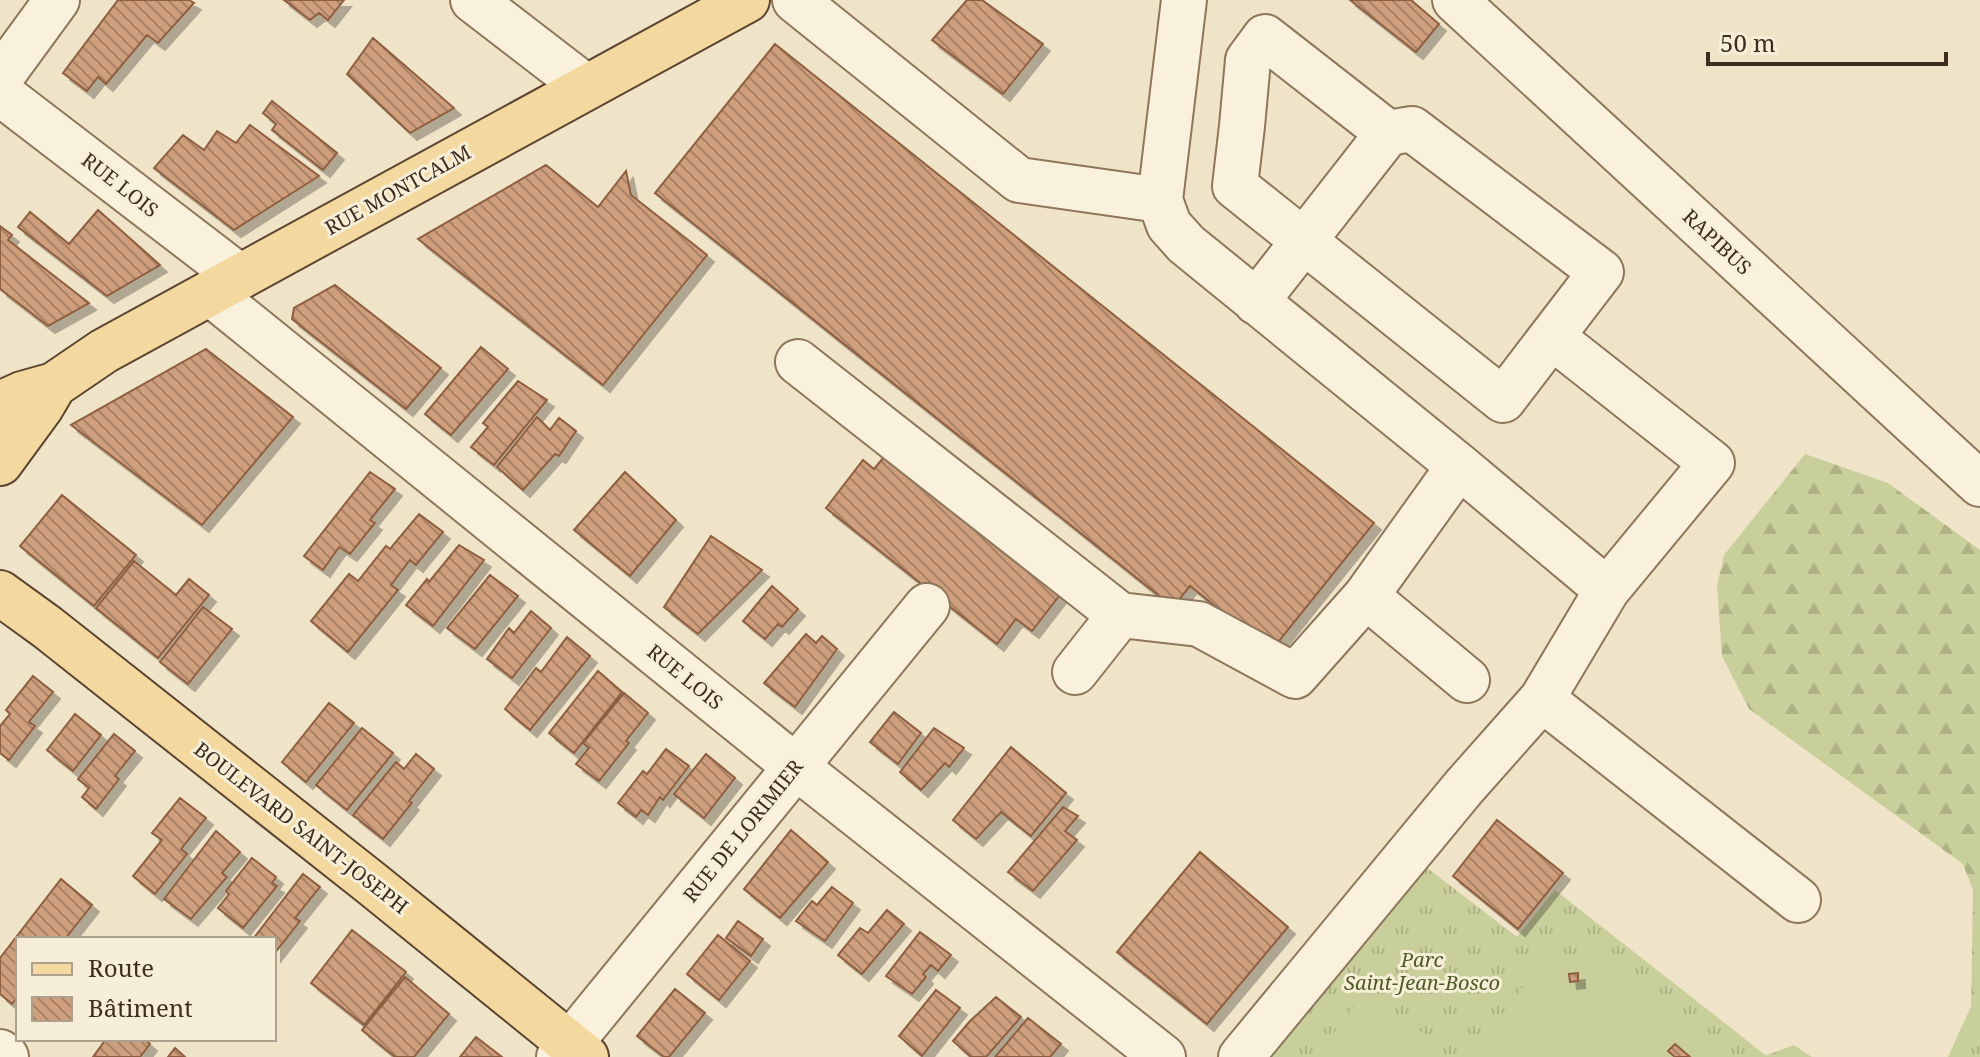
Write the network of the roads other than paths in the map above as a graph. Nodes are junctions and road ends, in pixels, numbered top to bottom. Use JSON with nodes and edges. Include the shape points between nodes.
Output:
{"nodes":[{"id":1,"x":57,"y":0,"type":"edge"},
{"id":2,"x":473,"y":0,"type":"edge"},
{"id":3,"x":747,"y":0,"type":"edge"},
{"id":4,"x":795,"y":0,"type":"edge"},
{"id":5,"x":1184,"y":0,"type":"edge"},
{"id":6,"x":1455,"y":0,"type":"edge"},
{"id":7,"x":0,"y":78,"type":"edge"},
{"id":8,"x":586,"y":87,"type":"junction"},
{"id":9,"x":0,"y":93,"type":"edge"},
{"id":10,"x":1388,"y":133,"type":"junction"},
{"id":11,"x":1160,"y":200,"type":"junction"},
{"id":12,"x":1302,"y":241,"type":"junction"},
{"id":13,"x":225,"y":285,"type":"junction"},
{"id":14,"x":1256,"y":302,"type":"junction"},
{"id":15,"x":1552,"y":337,"type":"junction"},
{"id":16,"x":798,"y":362,"type":"dead end"},
{"id":17,"x":54,"y":385,"type":"junction"},
{"id":18,"x":0,"y":404,"type":"edge"},
{"id":19,"x":0,"y":463,"type":"edge"},
{"id":20,"x":1459,"y":466,"type":"junction"},
{"id":21,"x":1980,"y":484,"type":"edge"},
{"id":22,"x":5,"y":588,"type":"edge"},
{"id":23,"x":1607,"y":590,"type":"junction"},
{"id":24,"x":1366,"y":596,"type":"junction"},
{"id":25,"x":927,"y":606,"type":"dead end"},
{"id":26,"x":1120,"y":615,"type":"junction"},
{"id":27,"x":1075,"y":672,"type":"dead end"},
{"id":28,"x":1467,"y":680,"type":"dead end"},
{"id":29,"x":1542,"y":699,"type":"junction"},
{"id":30,"x":796,"y":766,"type":"junction"},
{"id":31,"x":1798,"y":900,"type":"dead end"},
{"id":32,"x":0,"y":1052,"type":"edge"},
{"id":33,"x":572,"y":1052,"type":"edge"},
{"id":34,"x":6,"y":1057,"type":"edge"},
{"id":35,"x":1163,"y":1057,"type":"edge"},
{"id":36,"x":1241,"y":1057,"type":"edge"}],
"edges":[{"from":1,"to":7,"type":"street"},
{"from":2,"to":8,"type":"street"},
{"from":3,"to":8,"type":"main road","name":"RUE MONTCALM"},
{"from":4,"to":11,"type":"street","via":[[1019,180]]},
{"from":5,"to":11,"type":"street"},
{"from":6,"to":21,"type":"street","name":"RAPIBUS"},
{"from":8,"to":13,"type":"main road","name":"RUE MONTCALM"},
{"from":9,"to":13,"type":"street","name":"RUE LOIS"},
{"from":10,"to":12,"type":"street"},
{"from":10,"to":12,"type":"street","via":[[1265,37],[1248,60],[1235,186]]},
{"from":10,"to":15,"type":"street","via":[[1412,129],[1601,272]]},
{"from":11,"to":14,"type":"street","via":[[1169,225],[1186,244]]},
{"from":12,"to":14,"type":"street"},
{"from":12,"to":15,"type":"street","via":[[1503,400]]},
{"from":13,"to":17,"type":"main road","name":"RUE MONTCALM","via":[[104,351]]},
{"from":13,"to":30,"type":"street","name":"RUE LOIS"},
{"from":14,"to":20,"type":"street"},
{"from":15,"to":23,"type":"street","via":[[1712,463]]},
{"from":16,"to":26,"type":"street"},
{"from":17,"to":18,"type":"main road","name":"RUE MONTCALM"},
{"from":17,"to":19,"type":"main road","name":"RUE MONTCALM"},
{"from":20,"to":23,"type":"street"},
{"from":20,"to":24,"type":"street"},
{"from":22,"to":33,"type":"main road","name":"BOULEVARD SAINT-JOSEPH"},
{"from":23,"to":29,"type":"street"},
{"from":24,"to":26,"type":"street","via":[[1295,676],[1199,624]]},
{"from":24,"to":28,"type":"street"},
{"from":25,"to":30,"type":"street","name":"RUE DE LORIMIER"},
{"from":26,"to":27,"type":"street"},
{"from":29,"to":31,"type":"street"},
{"from":29,"to":36,"type":"street"},
{"from":30,"to":33,"type":"street","name":"RUE DE LORIMIER"},
{"from":30,"to":35,"type":"street","name":"RUE LOIS"},
{"from":32,"to":34,"type":"street"}]}
